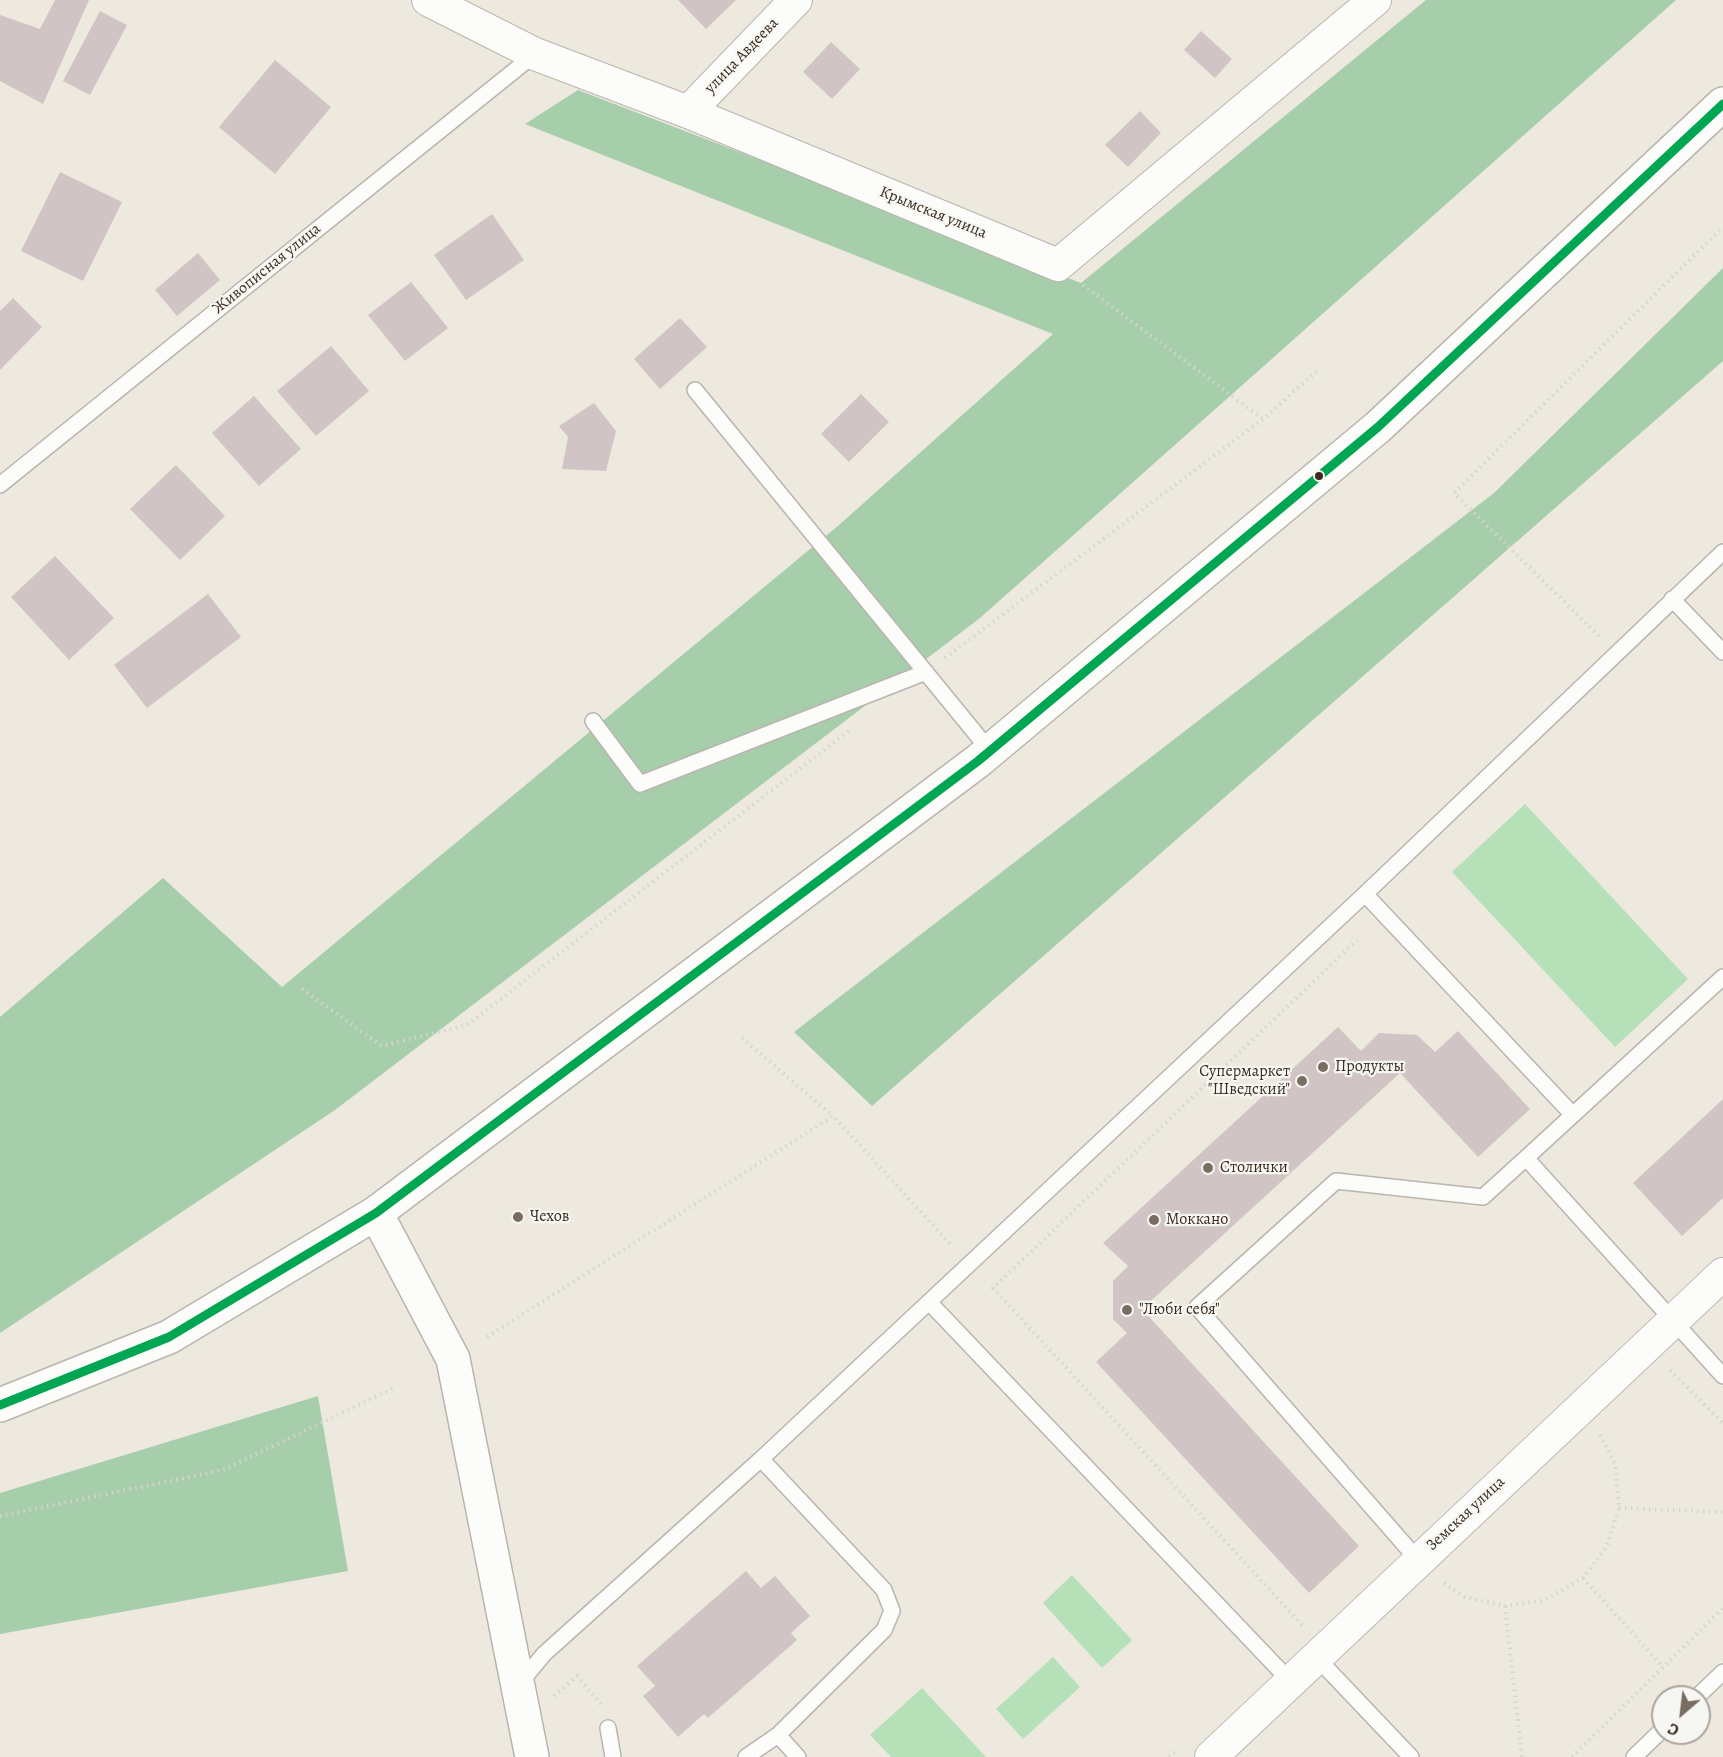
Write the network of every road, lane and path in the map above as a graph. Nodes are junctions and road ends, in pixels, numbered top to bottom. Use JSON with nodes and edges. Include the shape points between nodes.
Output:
{"nodes":[{"id":1,"x":428,"y":0,"type":"edge"},
{"id":2,"x":796,"y":0,"type":"edge"},
{"id":3,"x":1375,"y":0,"type":"edge"},
{"id":4,"x":535,"y":54,"type":"junction"},
{"id":5,"x":1723,"y":104,"type":"edge"},
{"id":6,"x":688,"y":112,"type":"junction"},
{"id":7,"x":1723,"y":227,"type":"edge"},
{"id":8,"x":1058,"y":265,"type":"junction"},
{"id":9,"x":1319,"y":369,"type":"dead end"},
{"id":10,"x":695,"y":390,"type":"dead end"},
{"id":11,"x":1263,"y":419,"type":"junction"},
{"id":12,"x":0,"y":485,"type":"edge"},
{"id":13,"x":1723,"y":552,"type":"edge"},
{"id":14,"x":1672,"y":599,"type":"junction"},
{"id":15,"x":1723,"y":652,"type":"edge"},
{"id":16,"x":1616,"y":654,"type":"junction"},
{"id":17,"x":926,"y":672,"type":"junction"},
{"id":18,"x":593,"y":721,"type":"dead end"},
{"id":19,"x":851,"y":730,"type":"dead end"},
{"id":20,"x":990,"y":751,"type":"junction"},
{"id":21,"x":1365,"y":894,"type":"junction"},
{"id":22,"x":1360,"y":937,"type":"dead end"},
{"id":23,"x":1723,"y":977,"type":"edge"},
{"id":24,"x":302,"y":989,"type":"dead end"},
{"id":25,"x":742,"y":1038,"type":"dead end"},
{"id":26,"x":1572,"y":1114,"type":"junction"},
{"id":27,"x":832,"y":1116,"type":"junction"},
{"id":28,"x":1526,"y":1158,"type":"junction"},
{"id":29,"x":376,"y":1213,"type":"junction"},
{"id":30,"x":969,"y":1264,"type":"junction"},
{"id":31,"x":1723,"y":1274,"type":"edge"},
{"id":32,"x":929,"y":1302,"type":"junction"},
{"id":33,"x":1672,"y":1320,"type":"junction"},
{"id":34,"x":487,"y":1337,"type":"dead end"},
{"id":35,"x":1723,"y":1376,"type":"edge"},
{"id":36,"x":396,"y":1386,"type":"dead end"},
{"id":37,"x":0,"y":1405,"type":"edge"},
{"id":38,"x":1600,"y":1434,"type":"dead end"},
{"id":39,"x":761,"y":1459,"type":"junction"},
{"id":40,"x":1619,"y":1508,"type":"junction"},
{"id":41,"x":1723,"y":1512,"type":"edge"},
{"id":42,"x":0,"y":1516,"type":"edge"},
{"id":43,"x":1428,"y":1569,"type":"junction"},
{"id":44,"x":1583,"y":1578,"type":"junction"},
{"id":45,"x":1505,"y":1606,"type":"junction"},
{"id":46,"x":1723,"y":1608,"type":"edge"},
{"id":47,"x":1313,"y":1645,"type":"junction"},
{"id":48,"x":1663,"y":1667,"type":"junction"},
{"id":49,"x":1723,"y":1672,"type":"edge"},
{"id":50,"x":1291,"y":1682,"type":"junction"},
{"id":51,"x":519,"y":1684,"type":"junction"},
{"id":52,"x":1709,"y":1685,"type":"edge"},
{"id":53,"x":552,"y":1698,"type":"dead end"},
{"id":54,"x":608,"y":1728,"type":"joint"},
{"id":55,"x":778,"y":1735,"type":"junction"},
{"id":56,"x":1651,"y":1741,"type":"edge"},
{"id":57,"x":532,"y":1757,"type":"edge"},
{"id":58,"x":614,"y":1757,"type":"edge"},
{"id":59,"x":746,"y":1757,"type":"edge"},
{"id":60,"x":798,"y":1757,"type":"edge"},
{"id":61,"x":1211,"y":1757,"type":"edge"},
{"id":62,"x":1411,"y":1757,"type":"edge"},
{"id":63,"x":1522,"y":1757,"type":"edge"},
{"id":64,"x":1572,"y":1757,"type":"edge"},
{"id":65,"x":1634,"y":1757,"type":"edge"}],
"edges":[{"from":1,"to":4,"type":"street","name":"Крымская улица"},
{"from":2,"to":6,"type":"street","name":"улица Авдеева"},
{"from":3,"to":8,"type":"street"},
{"from":4,"to":6,"type":"street","name":"Крымская улица"},
{"from":4,"to":12,"type":"lane","name":"Живописная улица"},
{"from":5,"to":20,"type":"main road","via":[[1378,427]]},
{"from":6,"to":8,"type":"street","name":"Крымская улица"},
{"from":7,"to":16,"type":"path","via":[[1454,493]]},
{"from":8,"to":11,"type":"path"},
{"from":9,"to":11,"type":"path"},
{"from":10,"to":17,"type":"lane"},
{"from":11,"to":17,"type":"path"},
{"from":13,"to":14,"type":"lane"},
{"from":14,"to":15,"type":"lane"},
{"from":14,"to":16,"type":"lane"},
{"from":16,"to":21,"type":"lane"},
{"from":17,"to":18,"type":"lane","via":[[640,784]]},
{"from":17,"to":20,"type":"lane"},
{"from":19,"to":24,"type":"path","via":[[467,1025],[382,1046]]},
{"from":20,"to":29,"type":"main road"},
{"from":21,"to":26,"type":"lane"},
{"from":21,"to":30,"type":"lane"},
{"from":22,"to":47,"type":"path","via":[[993,1288]]},
{"from":23,"to":26,"type":"lane"},
{"from":25,"to":27,"type":"path"},
{"from":26,"to":28,"type":"lane"},
{"from":27,"to":30,"type":"path"},
{"from":27,"to":34,"type":"path"},
{"from":28,"to":33,"type":"lane"},
{"from":28,"to":43,"type":"lane","via":[[1483,1197],[1336,1180],[1197,1306]]},
{"from":29,"to":37,"type":"main road","via":[[169,1338]]},
{"from":29,"to":51,"type":"main road","via":[[453,1359]]},
{"from":30,"to":32,"type":"lane"},
{"from":31,"to":33,"type":"street","name":"Земская улица"},
{"from":32,"to":39,"type":"lane"},
{"from":32,"to":50,"type":"lane"},
{"from":33,"to":35,"type":"lane"},
{"from":33,"to":43,"type":"street","name":"Земская улица"},
{"from":36,"to":42,"type":"path","via":[[223,1470]]},
{"from":38,"to":40,"type":"path","via":[[1615,1463]]},
{"from":39,"to":51,"type":"lane","via":[[544,1654]]},
{"from":39,"to":55,"type":"lane","via":[[884,1590],[892,1611],[884,1630]]},
{"from":40,"to":41,"type":"path"},
{"from":40,"to":44,"type":"path","via":[[1607,1546]]},
{"from":43,"to":45,"type":"path","via":[[1465,1597]]},
{"from":43,"to":47,"type":"street","name":"Земская улица"},
{"from":44,"to":45,"type":"path","via":[[1545,1600]]},
{"from":44,"to":48,"type":"path"},
{"from":45,"to":63,"type":"path"},
{"from":46,"to":48,"type":"path"},
{"from":47,"to":50,"type":"street","name":"Земская улица"},
{"from":47,"to":62,"type":"lane"},
{"from":48,"to":64,"type":"path"},
{"from":49,"to":52,"type":"lane"},
{"from":50,"to":61,"type":"street","name":"Земская улица"},
{"from":51,"to":57,"type":"main road"},
{"from":53,"to":54,"type":"path","via":[[577,1676],[604,1707]]},
{"from":54,"to":58,"type":"lane"},
{"from":55,"to":59,"type":"lane"},
{"from":55,"to":60,"type":"lane"},
{"from":56,"to":65,"type":"lane"}]}
